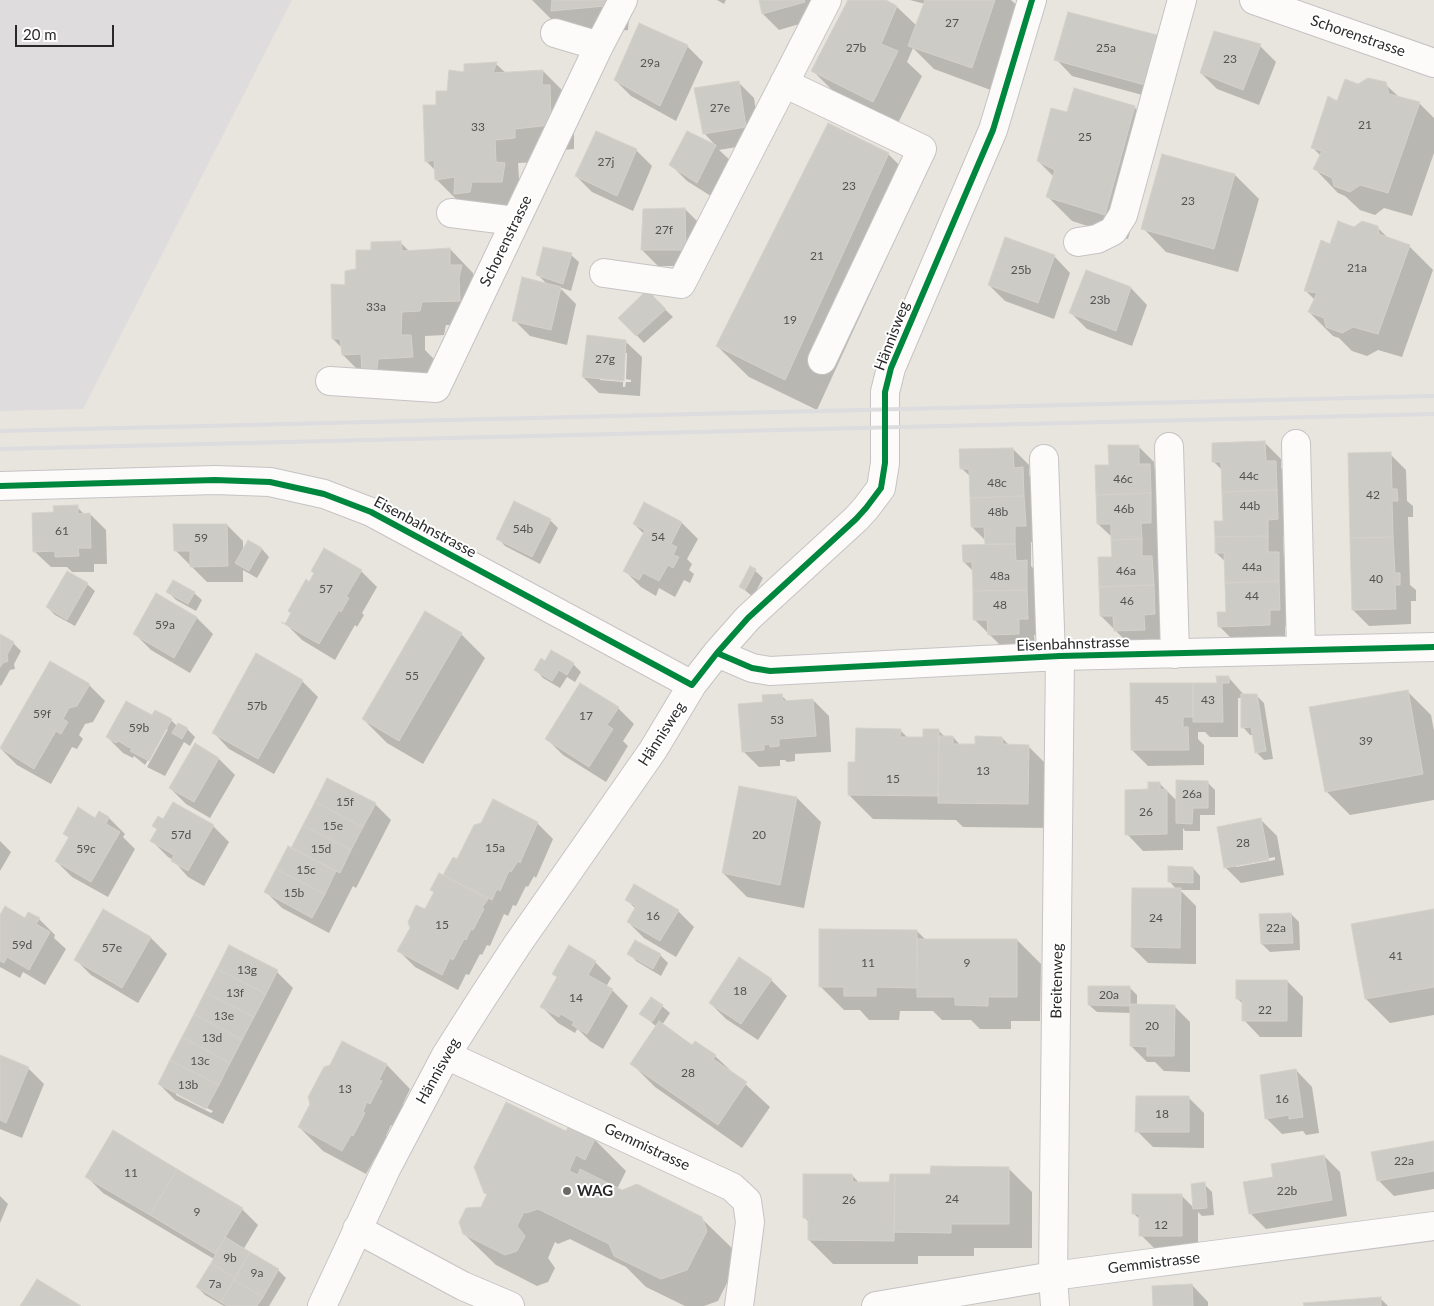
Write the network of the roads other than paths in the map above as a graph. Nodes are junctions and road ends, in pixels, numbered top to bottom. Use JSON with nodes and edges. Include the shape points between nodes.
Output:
{"nodes":[{"id":1,"x":623,"y":0,"type":"edge"},
{"id":2,"x":827,"y":0,"type":"edge"},
{"id":3,"x":1032,"y":0,"type":"edge"},
{"id":4,"x":1182,"y":0,"type":"edge"},
{"id":5,"x":1254,"y":0,"type":"edge"},
{"id":6,"x":1300,"y":7,"type":"edge"},
{"id":7,"x":555,"y":33,"type":"dead end"},
{"id":8,"x":599,"y":46,"type":"junction"},
{"id":9,"x":1434,"y":63,"type":"edge"},
{"id":10,"x":784,"y":83,"type":"junction"},
{"id":11,"x":451,"y":213,"type":"dead end"},
{"id":12,"x":515,"y":222,"type":"junction"},
{"id":13,"x":1078,"y":242,"type":"dead end"},
{"id":14,"x":604,"y":273,"type":"dead end"},
{"id":15,"x":822,"y":360,"type":"dead end"},
{"id":16,"x":330,"y":381,"type":"dead end"},
{"id":17,"x":1296,"y":444,"type":"dead end"},
{"id":18,"x":1169,"y":447,"type":"dead end"},
{"id":19,"x":1044,"y":459,"type":"dead end"},
{"id":20,"x":0,"y":486,"type":"edge"},
{"id":21,"x":1434,"y":647,"type":"edge"},
{"id":22,"x":1301,"y":650,"type":"junction"},
{"id":23,"x":717,"y":653,"type":"junction"},
{"id":24,"x":1175,"y":654,"type":"junction"},
{"id":25,"x":1056,"y":657,"type":"junction"},
{"id":26,"x":692,"y":685,"type":"junction"},
{"id":27,"x":446,"y":1055,"type":"junction"},
{"id":28,"x":1434,"y":1226,"type":"edge"},
{"id":29,"x":356,"y":1229,"type":"junction"},
{"id":30,"x":1053,"y":1276,"type":"junction"},
{"id":31,"x":322,"y":1306,"type":"edge"},
{"id":32,"x":510,"y":1306,"type":"edge"},
{"id":33,"x":740,"y":1306,"type":"edge"},
{"id":34,"x":876,"y":1306,"type":"edge"},
{"id":35,"x":1055,"y":1306,"type":"edge"}],
"edges":[{"from":1,"to":8,"type":"street","name":"Schorenstrasse"},
{"from":2,"to":10,"type":"street"},
{"from":3,"to":23,"type":"street","name":"Hännisweg","via":[[993,130],[891,368],[885,392],[885,463],[881,488],[856,519],[748,618]]},
{"from":4,"to":13,"type":"street","via":[[1123,216],[1113,231],[1097,239]]},
{"from":5,"to":6,"type":"street","name":"Schorenstrasse"},
{"from":6,"to":9,"type":"street","name":"Schorenstrasse"},
{"from":7,"to":8,"type":"street"},
{"from":8,"to":12,"type":"street","name":"Schorenstrasse"},
{"from":10,"to":14,"type":"street","via":[[681,284]]},
{"from":10,"to":15,"type":"street","via":[[922,149]]},
{"from":11,"to":12,"type":"street"},
{"from":12,"to":16,"type":"street","name":"Schorenstrasse","via":[[436,388]]},
{"from":17,"to":22,"type":"street"},
{"from":18,"to":24,"type":"street"},
{"from":19,"to":25,"type":"street","name":"Breitenweg"},
{"from":20,"to":26,"type":"street","name":"Eisenbahnstrasse","via":[[215,480],[270,482],[324,494],[372,512]]},
{"from":21,"to":22,"type":"street","name":"Eisenbahnstrasse"},
{"from":22,"to":24,"type":"street","name":"Eisenbahnstrasse"},
{"from":23,"to":25,"type":"street","name":"Eisenbahnstrasse","via":[[752,668],[770,671]]},
{"from":23,"to":26,"type":"street","name":"Hännisweg"},
{"from":24,"to":25,"type":"street","name":"Eisenbahnstrasse"},
{"from":25,"to":30,"type":"street","name":"Breitenweg"},
{"from":26,"to":27,"type":"street","name":"Hännisweg","via":[[653,750],[512,953]]},
{"from":27,"to":29,"type":"street","name":"Hännisweg"},
{"from":27,"to":33,"type":"street","name":"Gemmistrasse","via":[[732,1187],[747,1201],[750,1222]]},
{"from":28,"to":30,"type":"street","name":"Gemmistrasse"},
{"from":29,"to":31,"type":"street","name":"Hännisweg"},
{"from":29,"to":32,"type":"street","via":[[463,1286]]},
{"from":30,"to":34,"type":"street","name":"Gemmistrasse"},
{"from":30,"to":35,"type":"street","name":"Breitenweg"}]}
